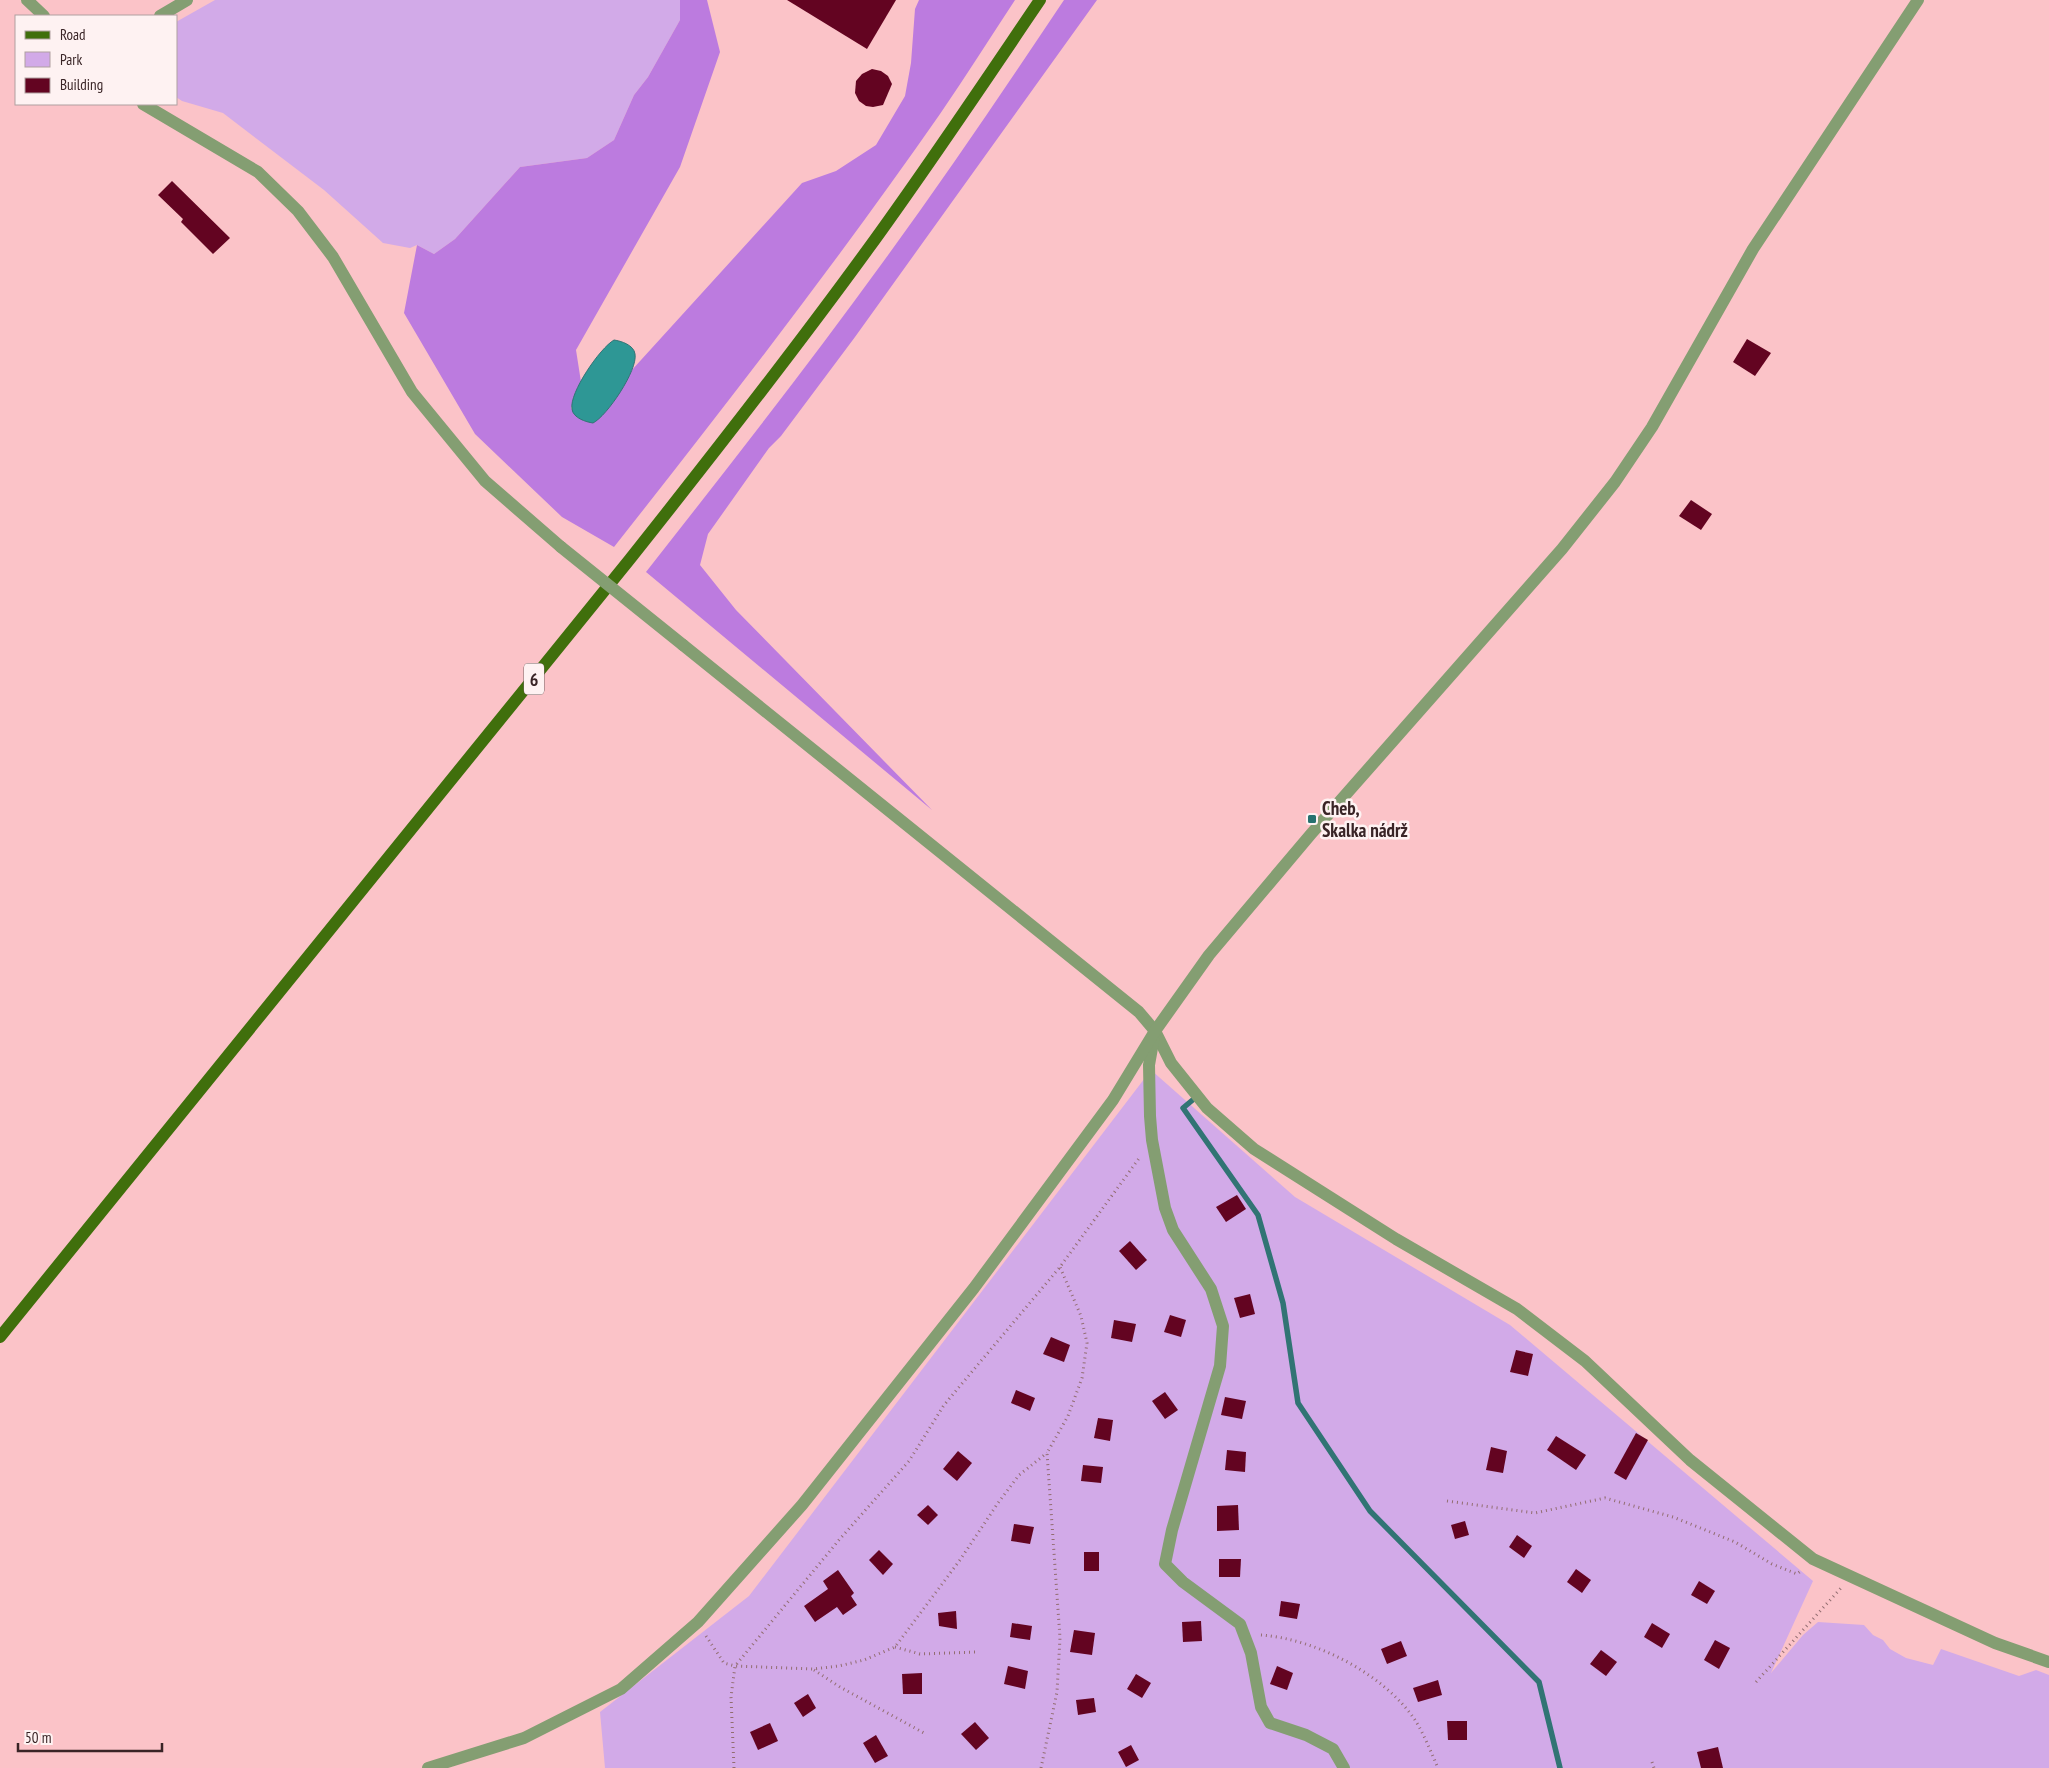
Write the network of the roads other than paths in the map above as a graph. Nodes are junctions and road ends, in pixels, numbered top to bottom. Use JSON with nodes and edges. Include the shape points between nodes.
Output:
{"nodes":[{"id":1,"x":188,"y":0,"type":"edge"},
{"id":2,"x":1040,"y":0,"type":"edge"},
{"id":3,"x":1918,"y":0,"type":"edge"},
{"id":4,"x":32,"y":2,"type":"edge"},
{"id":5,"x":43,"y":15,"type":"edge"},
{"id":6,"x":162,"y":15,"type":"edge"},
{"id":7,"x":145,"y":105,"type":"edge"},
{"id":8,"x":1155,"y":1031,"type":"junction"},
{"id":9,"x":0,"y":1337,"type":"edge"},
{"id":10,"x":2049,"y":1662,"type":"edge"},
{"id":11,"x":428,"y":1768,"type":"edge"},
{"id":12,"x":1344,"y":1768,"type":"edge"}],
"edges":[{"from":1,"to":6,"type":"street"},
{"from":2,"to":9,"type":"main road","number":"6","via":[[867,251],[706,464]]},
{"from":3,"to":8,"type":"street","via":[[1753,249],[1652,427],[1615,482],[1562,549],[1221,940]]},
{"from":4,"to":5,"type":"street"},
{"from":7,"to":8,"type":"street","bridge":true,"via":[[258,172],[298,211],[333,257],[412,392],[486,481],[561,546],[1139,1012]]},
{"from":8,"to":10,"type":"street","via":[[1171,1063],[1208,1108],[1254,1149],[1396,1239],[1517,1309],[1584,1361],[1690,1460],[1813,1559],[1995,1643]]},
{"from":8,"to":11,"type":"street","via":[[1113,1100],[974,1288],[802,1505],[698,1622],[621,1689],[524,1738]]},
{"from":8,"to":12,"type":"street","via":[[1149,1065],[1152,1140],[1166,1208],[1173,1230],[1211,1289],[1223,1326],[1220,1366],[1165,1564],[1183,1582],[1240,1624],[1252,1653],[1261,1707],[1270,1724],[1306,1735],[1333,1750]]}]}
